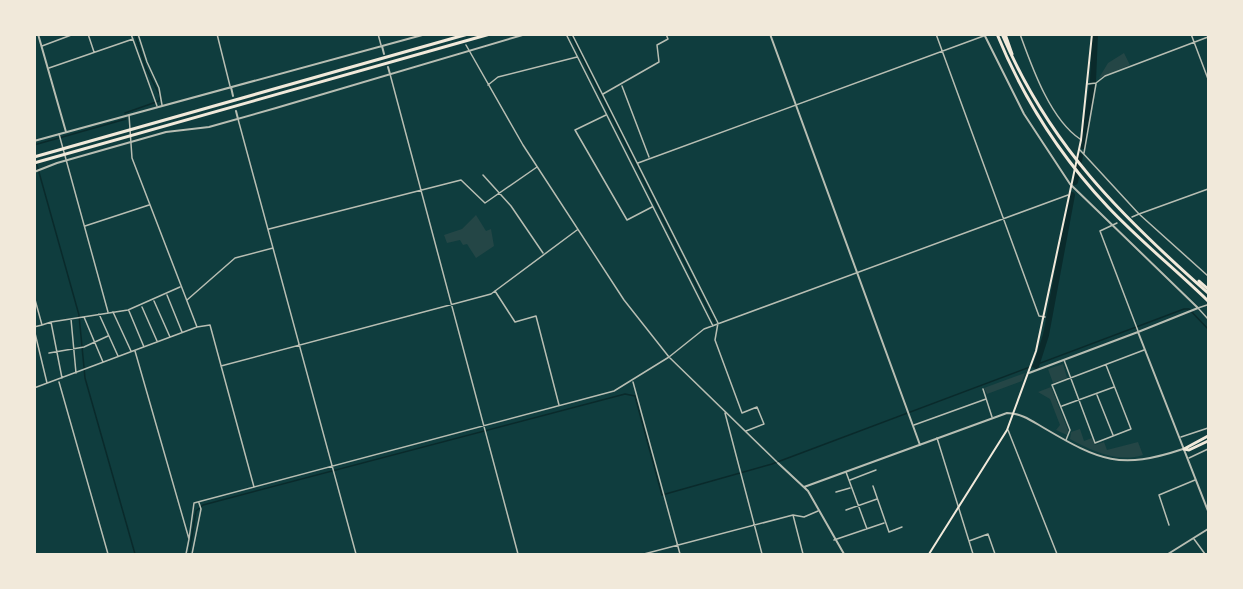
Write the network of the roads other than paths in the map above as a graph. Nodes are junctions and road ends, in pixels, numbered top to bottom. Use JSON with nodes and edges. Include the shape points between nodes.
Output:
{"nodes":[{"id":1,"x":38,"y":34,"type":"edge"},
{"id":2,"x":74,"y":34,"type":"edge"},
{"id":3,"x":88,"y":34,"type":"edge"},
{"id":4,"x":131,"y":34,"type":"edge"},
{"id":5,"x":138,"y":34,"type":"edge"},
{"id":6,"x":217,"y":34,"type":"edge"},
{"id":7,"x":378,"y":34,"type":"edge"},
{"id":8,"x":426,"y":34,"type":"edge"},
{"id":9,"x":468,"y":34,"type":"edge"},
{"id":10,"x":490,"y":34,"type":"edge"},
{"id":11,"x":526,"y":34,"type":"edge"},
{"id":12,"x":567,"y":34,"type":"edge"},
{"id":13,"x":572,"y":34,"type":"edge"},
{"id":14,"x":666,"y":34,"type":"edge"},
{"id":15,"x":770,"y":34,"type":"edge"},
{"id":16,"x":936,"y":34,"type":"edge"},
{"id":17,"x":989,"y":34,"type":"edge"},
{"id":18,"x":997,"y":34,"type":"edge"},
{"id":19,"x":1003,"y":34,"type":"edge"},
{"id":20,"x":1020,"y":34,"type":"edge"},
{"id":21,"x":1092,"y":34,"type":"edge"},
{"id":22,"x":1191,"y":34,"type":"edge"},
{"id":23,"x":985,"y":35,"type":"edge"},
{"id":24,"x":1209,"y":37,"type":"edge"},
{"id":25,"x":133,"y":39,"type":"junction"},
{"id":26,"x":1194,"y":42,"type":"junction"},
{"id":27,"x":466,"y":45,"type":"dead end"},
{"id":28,"x":41,"y":46,"type":"junction"},
{"id":29,"x":382,"y":46,"type":"junction"},
{"id":30,"x":469,"y":51,"type":"junction"},
{"id":31,"x":94,"y":52,"type":"junction"},
{"id":32,"x":943,"y":52,"type":"junction"},
{"id":33,"x":384,"y":54,"type":"dead end"},
{"id":34,"x":578,"y":56,"type":"junction"},
{"id":35,"x":387,"y":67,"type":"dead end"},
{"id":36,"x":47,"y":69,"type":"junction"},
{"id":37,"x":390,"y":74,"type":"junction"},
{"id":38,"x":1209,"y":79,"type":"edge"},
{"id":39,"x":1096,"y":83,"type":"junction"},
{"id":40,"x":1088,"y":84,"type":"junction"},
{"id":41,"x":488,"y":85,"type":"junction"},
{"id":42,"x":621,"y":85,"type":"junction"},
{"id":43,"x":231,"y":87,"type":"junction"},
{"id":44,"x":602,"y":94,"type":"junction"},
{"id":45,"x":233,"y":96,"type":"dead end"},
{"id":46,"x":796,"y":104,"type":"junction"},
{"id":47,"x":157,"y":105,"type":"junction"},
{"id":48,"x":162,"y":105,"type":"junction"},
{"id":49,"x":237,"y":111,"type":"dead end"},
{"id":50,"x":607,"y":114,"type":"junction"},
{"id":51,"x":129,"y":115,"type":"junction"},
{"id":52,"x":238,"y":119,"type":"junction"},
{"id":53,"x":66,"y":132,"type":"junction"},
{"id":54,"x":60,"y":137,"type":"junction"},
{"id":55,"x":1081,"y":140,"type":"junction"},
{"id":56,"x":34,"y":141,"type":"edge"},
{"id":57,"x":130,"y":142,"type":"junction"},
{"id":58,"x":1079,"y":148,"type":"junction"},
{"id":59,"x":1084,"y":154,"type":"junction"},
{"id":60,"x":34,"y":157,"type":"edge"},
{"id":61,"x":649,"y":158,"type":"junction"},
{"id":62,"x":66,"y":160,"type":"junction"},
{"id":63,"x":34,"y":163,"type":"edge"},
{"id":64,"x":637,"y":163,"type":"junction"},
{"id":65,"x":537,"y":167,"type":"junction"},
{"id":66,"x":37,"y":171,"type":"edge"},
{"id":67,"x":483,"y":175,"type":"dead end"},
{"id":68,"x":1071,"y":184,"type":"junction"},
{"id":69,"x":1209,"y":189,"type":"edge"},
{"id":70,"x":421,"y":191,"type":"junction"},
{"id":71,"x":498,"y":192,"type":"junction"},
{"id":72,"x":1068,"y":195,"type":"junction"},
{"id":73,"x":149,"y":205,"type":"junction"},
{"id":74,"x":653,"y":206,"type":"junction"},
{"id":75,"x":1139,"y":214,"type":"junction"},
{"id":76,"x":1132,"y":217,"type":"dead end"},
{"id":77,"x":1004,"y":219,"type":"junction"},
{"id":78,"x":1117,"y":223,"type":"dead end"},
{"id":79,"x":1110,"y":225,"type":"junction"},
{"id":80,"x":84,"y":226,"type":"junction"},
{"id":81,"x":269,"y":229,"type":"junction"},
{"id":82,"x":578,"y":229,"type":"junction"},
{"id":83,"x":274,"y":248,"type":"junction"},
{"id":84,"x":543,"y":254,"type":"junction"},
{"id":85,"x":856,"y":273,"type":"junction"},
{"id":86,"x":1209,"y":276,"type":"edge"},
{"id":87,"x":181,"y":287,"type":"junction"},
{"id":88,"x":495,"y":291,"type":"junction"},
{"id":89,"x":1209,"y":291,"type":"edge"},
{"id":90,"x":167,"y":294,"type":"junction"},
{"id":91,"x":34,"y":296,"type":"edge"},
{"id":92,"x":154,"y":300,"type":"junction"},
{"id":93,"x":187,"y":300,"type":"junction"},
{"id":94,"x":1207,"y":301,"type":"edge"},
{"id":95,"x":452,"y":304,"type":"junction"},
{"id":96,"x":142,"y":306,"type":"junction"},
{"id":97,"x":1198,"y":308,"type":"junction"},
{"id":98,"x":128,"y":310,"type":"junction"},
{"id":99,"x":108,"y":312,"type":"junction"},
{"id":100,"x":113,"y":312,"type":"junction"},
{"id":101,"x":99,"y":314,"type":"junction"},
{"id":102,"x":81,"y":317,"type":"junction"},
{"id":103,"x":1045,"y":317,"type":"junction"},
{"id":104,"x":71,"y":319,"type":"junction"},
{"id":105,"x":1209,"y":319,"type":"edge"},
{"id":106,"x":51,"y":322,"type":"junction"},
{"id":107,"x":42,"y":325,"type":"junction"},
{"id":108,"x":715,"y":325,"type":"junction"},
{"id":109,"x":197,"y":327,"type":"junction"},
{"id":110,"x":34,"y":328,"type":"edge"},
{"id":111,"x":1138,"y":331,"type":"junction"},
{"id":112,"x":182,"y":332,"type":"junction"},
{"id":113,"x":108,"y":336,"type":"junction"},
{"id":114,"x":170,"y":337,"type":"junction"},
{"id":115,"x":95,"y":342,"type":"junction"},
{"id":116,"x":157,"y":342,"type":"junction"},
{"id":117,"x":299,"y":345,"type":"junction"},
{"id":118,"x":144,"y":347,"type":"junction"},
{"id":119,"x":73,"y":349,"type":"junction"},
{"id":120,"x":1145,"y":350,"type":"junction"},
{"id":121,"x":135,"y":351,"type":"junction"},
{"id":122,"x":57,"y":352,"type":"junction"},
{"id":123,"x":131,"y":352,"type":"junction"},
{"id":124,"x":49,"y":353,"type":"dead end"},
{"id":125,"x":118,"y":357,"type":"junction"},
{"id":126,"x":669,"y":357,"type":"junction"},
{"id":127,"x":1064,"y":360,"type":"junction"},
{"id":128,"x":104,"y":363,"type":"junction"},
{"id":129,"x":1106,"y":365,"type":"junction"},
{"id":130,"x":222,"y":366,"type":"junction"},
{"id":131,"x":1030,"y":372,"type":"junction"},
{"id":132,"x":76,"y":374,"type":"junction"},
{"id":133,"x":1071,"y":378,"type":"junction"},
{"id":134,"x":62,"y":379,"type":"junction"},
{"id":135,"x":58,"y":380,"type":"junction"},
{"id":136,"x":633,"y":381,"type":"junction"},
{"id":137,"x":47,"y":384,"type":"junction"},
{"id":138,"x":1115,"y":387,"type":"junction"},
{"id":139,"x":34,"y":388,"type":"edge"},
{"id":140,"x":982,"y":388,"type":"dead end"},
{"id":141,"x":1096,"y":393,"type":"junction"},
{"id":142,"x":986,"y":399,"type":"junction"},
{"id":143,"x":1079,"y":399,"type":"junction"},
{"id":144,"x":559,"y":406,"type":"junction"},
{"id":145,"x":1060,"y":406,"type":"junction"},
{"id":146,"x":725,"y":412,"type":"junction"},
{"id":147,"x":1015,"y":413,"type":"junction"},
{"id":148,"x":993,"y":418,"type":"junction"},
{"id":149,"x":912,"y":425,"type":"junction"},
{"id":150,"x":484,"y":427,"type":"junction"},
{"id":151,"x":1209,"y":428,"type":"edge"},
{"id":152,"x":1007,"y":430,"type":"junction"},
{"id":153,"x":746,"y":432,"type":"junction"},
{"id":154,"x":1113,"y":436,"type":"junction"},
{"id":155,"x":1209,"y":436,"type":"edge"},
{"id":156,"x":937,"y":438,"type":"junction"},
{"id":157,"x":1180,"y":438,"type":"junction"},
{"id":158,"x":1065,"y":441,"type":"junction"},
{"id":159,"x":1209,"y":441,"type":"edge"},
{"id":160,"x":920,"y":445,"type":"junction"},
{"id":161,"x":1184,"y":449,"type":"junction"},
{"id":162,"x":1209,"y":449,"type":"edge"},
{"id":163,"x":1188,"y":458,"type":"junction"},
{"id":164,"x":778,"y":463,"type":"joint"},
{"id":165,"x":864,"y":465,"type":"junction"},
{"id":166,"x":333,"y":469,"type":"junction"},
{"id":167,"x":876,"y":470,"type":"dead end"},
{"id":168,"x":845,"y":471,"type":"junction"},
{"id":169,"x":867,"y":473,"type":"junction"},
{"id":170,"x":1196,"y":480,"type":"junction"},
{"id":171,"x":849,"y":481,"type":"junction"},
{"id":172,"x":873,"y":486,"type":"dead end"},
{"id":173,"x":804,"y":487,"type":"junction"},
{"id":174,"x":851,"y":487,"type":"junction"},
{"id":175,"x":254,"y":488,"type":"junction"},
{"id":176,"x":836,"y":492,"type":"dead end"},
{"id":177,"x":878,"y":499,"type":"junction"},
{"id":178,"x":199,"y":503,"type":"junction"},
{"id":179,"x":858,"y":506,"type":"junction"},
{"id":180,"x":958,"y":506,"type":"junction"},
{"id":181,"x":846,"y":510,"type":"dead end"},
{"id":182,"x":818,"y":511,"type":"junction"},
{"id":183,"x":1209,"y":511,"type":"edge"},
{"id":184,"x":792,"y":515,"type":"junction"},
{"id":185,"x":886,"y":522,"type":"junction"},
{"id":186,"x":754,"y":525,"type":"junction"},
{"id":187,"x":1169,"y":525,"type":"dead end"},
{"id":188,"x":902,"y":527,"type":"dead end"},
{"id":189,"x":867,"y":529,"type":"junction"},
{"id":190,"x":1209,"y":529,"type":"edge"},
{"id":191,"x":189,"y":538,"type":"junction"},
{"id":192,"x":1194,"y":539,"type":"junction"},
{"id":193,"x":834,"y":540,"type":"junction"},
{"id":194,"x":968,"y":542,"type":"junction"},
{"id":195,"x":678,"y":546,"type":"junction"},
{"id":196,"x":108,"y":555,"type":"edge"},
{"id":197,"x":186,"y":555,"type":"edge"},
{"id":198,"x":192,"y":555,"type":"edge"},
{"id":199,"x":356,"y":555,"type":"edge"},
{"id":200,"x":518,"y":555,"type":"edge"},
{"id":201,"x":644,"y":555,"type":"edge"},
{"id":202,"x":680,"y":555,"type":"edge"},
{"id":203,"x":762,"y":555,"type":"edge"},
{"id":204,"x":803,"y":555,"type":"edge"},
{"id":205,"x":844,"y":555,"type":"edge"},
{"id":206,"x":929,"y":555,"type":"edge"},
{"id":207,"x":973,"y":555,"type":"edge"},
{"id":208,"x":995,"y":555,"type":"edge"},
{"id":209,"x":1057,"y":555,"type":"edge"},
{"id":210,"x":1168,"y":555,"type":"edge"},
{"id":211,"x":1205,"y":555,"type":"edge"}],
"edges":[{"from":1,"to":28,"type":"street"},
{"from":2,"to":28,"type":"street"},
{"from":3,"to":31,"type":"street"},
{"from":4,"to":25,"type":"street"},
{"from":5,"to":48,"type":"street"},
{"from":6,"to":43,"type":"street"},
{"from":7,"to":29,"type":"street"},
{"from":8,"to":29,"type":"street"},
{"from":9,"to":60,"type":"highway"},
{"from":10,"to":63,"type":"highway"},
{"from":11,"to":30,"type":"street"},
{"from":12,"to":34,"type":"street"},
{"from":13,"to":44,"type":"street"},
{"from":14,"to":42,"type":"street","via":[[668,39],[657,45],[659,62]]},
{"from":15,"to":46,"type":"street"},
{"from":16,"to":32,"type":"street"},
{"from":17,"to":23,"type":"street"},
{"from":18,"to":94,"type":"highway","via":[[1034,110],[1080,175],[1127,226]]},
{"from":19,"to":89,"type":"highway","via":[[1039,107],[1081,168],[1112,203]]},
{"from":20,"to":55,"type":"street","via":[[1041,87],[1070,132]]},
{"from":21,"to":40,"type":"main road"},
{"from":22,"to":26,"type":"street"},
{"from":23,"to":32,"type":"street"},
{"from":23,"to":68,"type":"street","via":[[1024,114]]},
{"from":24,"to":26,"type":"street"},
{"from":25,"to":31,"type":"street"},
{"from":25,"to":47,"type":"street"},
{"from":26,"to":38,"type":"street"},
{"from":26,"to":39,"type":"street"},
{"from":27,"to":30,"type":"street"},
{"from":28,"to":36,"type":"street"},
{"from":29,"to":33,"type":"street"},
{"from":29,"to":43,"type":"street"},
{"from":30,"to":37,"type":"street"},
{"from":30,"to":41,"type":"street"},
{"from":31,"to":36,"type":"street"},
{"from":32,"to":46,"type":"street"},
{"from":32,"to":77,"type":"street"},
{"from":34,"to":41,"type":"street","via":[[498,77]]},
{"from":34,"to":50,"type":"street"},
{"from":35,"to":37,"type":"street"},
{"from":36,"to":53,"type":"street"},
{"from":37,"to":52,"type":"street"},
{"from":37,"to":70,"type":"street"},
{"from":39,"to":40,"type":"street"},
{"from":39,"to":59,"type":"street"},
{"from":40,"to":55,"type":"main road"},
{"from":41,"to":65,"type":"street"},
{"from":42,"to":44,"type":"street"},
{"from":42,"to":61,"type":"street"},
{"from":43,"to":45,"type":"street"},
{"from":43,"to":48,"type":"street"},
{"from":44,"to":64,"type":"street"},
{"from":46,"to":61,"type":"street"},
{"from":46,"to":85,"type":"street"},
{"from":47,"to":48,"type":"street"},
{"from":47,"to":51,"type":"street"},
{"from":49,"to":52,"type":"street"},
{"from":50,"to":74,"type":"street"},
{"from":50,"to":74,"type":"street","via":[[575,130],[627,220]]},
{"from":51,"to":53,"type":"street"},
{"from":51,"to":57,"type":"street"},
{"from":52,"to":57,"type":"street"},
{"from":52,"to":81,"type":"street"},
{"from":53,"to":54,"type":"street"},
{"from":54,"to":56,"type":"street"},
{"from":54,"to":62,"type":"street"},
{"from":55,"to":58,"type":"main road"},
{"from":57,"to":62,"type":"street"},
{"from":57,"to":73,"type":"street"},
{"from":58,"to":59,"type":"street"},
{"from":58,"to":68,"type":"main road"},
{"from":59,"to":75,"type":"street"},
{"from":61,"to":64,"type":"street"},
{"from":62,"to":66,"type":"street"},
{"from":62,"to":80,"type":"street"},
{"from":64,"to":108,"type":"street"},
{"from":65,"to":71,"type":"street"},
{"from":65,"to":82,"type":"street"},
{"from":67,"to":71,"type":"street"},
{"from":68,"to":72,"type":"main road"},
{"from":68,"to":79,"type":"street"},
{"from":69,"to":75,"type":"street"},
{"from":70,"to":71,"type":"street","via":[[461,180],[482,202]]},
{"from":70,"to":81,"type":"street"},
{"from":70,"to":95,"type":"street"},
{"from":71,"to":84,"type":"street"},
{"from":72,"to":77,"type":"street"},
{"from":72,"to":103,"type":"main road"},
{"from":73,"to":80,"type":"street"},
{"from":73,"to":87,"type":"street"},
{"from":74,"to":108,"type":"street"},
{"from":75,"to":76,"type":"street"},
{"from":75,"to":86,"type":"street"},
{"from":77,"to":85,"type":"street"},
{"from":77,"to":103,"type":"street","via":[[1039,316]]},
{"from":78,"to":79,"type":"street"},
{"from":79,"to":97,"type":"street"},
{"from":79,"to":111,"type":"street","via":[[1100,231]]},
{"from":80,"to":99,"type":"street"},
{"from":81,"to":83,"type":"street"},
{"from":82,"to":84,"type":"street"},
{"from":82,"to":126,"type":"street","via":[[624,300]]},
{"from":83,"to":93,"type":"street","via":[[235,258]]},
{"from":83,"to":117,"type":"street"},
{"from":84,"to":88,"type":"street"},
{"from":85,"to":108,"type":"street"},
{"from":85,"to":149,"type":"street"},
{"from":87,"to":90,"type":"street"},
{"from":87,"to":93,"type":"street"},
{"from":88,"to":95,"type":"street"},
{"from":88,"to":144,"type":"street","via":[[515,322],[536,316]]},
{"from":90,"to":92,"type":"street"},
{"from":90,"to":112,"type":"street"},
{"from":91,"to":107,"type":"street"},
{"from":92,"to":96,"type":"street"},
{"from":92,"to":114,"type":"street"},
{"from":93,"to":109,"type":"street"},
{"from":94,"to":97,"type":"street"},
{"from":95,"to":117,"type":"street"},
{"from":95,"to":150,"type":"street"},
{"from":96,"to":98,"type":"street"},
{"from":96,"to":116,"type":"street"},
{"from":97,"to":105,"type":"street"},
{"from":97,"to":111,"type":"street"},
{"from":98,"to":100,"type":"street"},
{"from":98,"to":118,"type":"street"},
{"from":99,"to":100,"type":"street"},
{"from":99,"to":101,"type":"street"},
{"from":100,"to":123,"type":"street"},
{"from":101,"to":102,"type":"street"},
{"from":101,"to":113,"type":"street"},
{"from":102,"to":104,"type":"street"},
{"from":102,"to":115,"type":"street"},
{"from":103,"to":131,"type":"main road"},
{"from":104,"to":106,"type":"street"},
{"from":104,"to":119,"type":"street"},
{"from":106,"to":107,"type":"street"},
{"from":106,"to":122,"type":"street"},
{"from":107,"to":110,"type":"street"},
{"from":108,"to":126,"type":"street"},
{"from":108,"to":153,"type":"street","via":[[715,340],[742,413],[757,407],[764,424]]},
{"from":109,"to":112,"type":"street"},
{"from":109,"to":130,"type":"street","via":[[210,326]]},
{"from":110,"to":137,"type":"street"},
{"from":111,"to":120,"type":"street"},
{"from":111,"to":127,"type":"street"},
{"from":112,"to":114,"type":"street"},
{"from":113,"to":115,"type":"street"},
{"from":113,"to":125,"type":"street"},
{"from":114,"to":116,"type":"street"},
{"from":115,"to":119,"type":"street"},
{"from":115,"to":128,"type":"street"},
{"from":116,"to":118,"type":"street"},
{"from":117,"to":130,"type":"street"},
{"from":117,"to":166,"type":"street"},
{"from":118,"to":121,"type":"street"},
{"from":119,"to":122,"type":"street"},
{"from":119,"to":132,"type":"street"},
{"from":120,"to":129,"type":"street"},
{"from":120,"to":157,"type":"street"},
{"from":121,"to":123,"type":"street"},
{"from":121,"to":191,"type":"street"},
{"from":122,"to":124,"type":"street"},
{"from":122,"to":134,"type":"street"},
{"from":123,"to":125,"type":"street"},
{"from":125,"to":128,"type":"street"},
{"from":126,"to":136,"type":"street"},
{"from":126,"to":146,"type":"street"},
{"from":127,"to":131,"type":"street"},
{"from":127,"to":133,"type":"street"},
{"from":128,"to":132,"type":"street"},
{"from":129,"to":133,"type":"street"},
{"from":129,"to":138,"type":"street"},
{"from":130,"to":175,"type":"street"},
{"from":131,"to":147,"type":"main road"},
{"from":132,"to":134,"type":"street"},
{"from":133,"to":143,"type":"street"},
{"from":133,"to":145,"type":"street","via":[[1052,385]]},
{"from":134,"to":135,"type":"street"},
{"from":135,"to":137,"type":"street"},
{"from":135,"to":196,"type":"street"},
{"from":136,"to":144,"type":"street","via":[[614,391]]},
{"from":136,"to":195,"type":"street"},
{"from":137,"to":139,"type":"street"},
{"from":138,"to":141,"type":"street"},
{"from":138,"to":154,"type":"street","via":[[1131,429]]},
{"from":140,"to":142,"type":"street"},
{"from":141,"to":143,"type":"street"},
{"from":141,"to":154,"type":"street"},
{"from":142,"to":148,"type":"street"},
{"from":142,"to":149,"type":"street"},
{"from":143,"to":145,"type":"street"},
{"from":143,"to":154,"type":"street","via":[[1095,443]]},
{"from":144,"to":150,"type":"street"},
{"from":145,"to":158,"type":"street","via":[[1070,430]]},
{"from":146,"to":153,"type":"street"},
{"from":146,"to":186,"type":"street"},
{"from":147,"to":148,"type":"street"},
{"from":147,"to":152,"type":"main road"},
{"from":147,"to":158,"type":"street"},
{"from":148,"to":156,"type":"street"},
{"from":149,"to":160,"type":"street"},
{"from":150,"to":166,"type":"street"},
{"from":150,"to":200,"type":"street"},
{"from":151,"to":157,"type":"street"},
{"from":152,"to":180,"type":"main road"},
{"from":152,"to":209,"type":"street"},
{"from":153,"to":164,"type":"street"},
{"from":155,"to":161,"type":"highway"},
{"from":156,"to":160,"type":"street"},
{"from":156,"to":180,"type":"street"},
{"from":157,"to":161,"type":"street"},
{"from":158,"to":161,"type":"street","via":[[1117,461],[1149,460]]},
{"from":159,"to":161,"type":"highway"},
{"from":160,"to":165,"type":"street"},
{"from":161,"to":163,"type":"street"},
{"from":162,"to":163,"type":"street"},
{"from":163,"to":170,"type":"street"},
{"from":164,"to":173,"type":"street"},
{"from":165,"to":168,"type":"street"},
{"from":165,"to":169,"type":"street"},
{"from":166,"to":175,"type":"street"},
{"from":166,"to":199,"type":"street"},
{"from":167,"to":169,"type":"street"},
{"from":168,"to":171,"type":"street"},
{"from":168,"to":173,"type":"street"},
{"from":169,"to":171,"type":"street"},
{"from":170,"to":183,"type":"street"},
{"from":170,"to":187,"type":"street","via":[[1159,495]]},
{"from":171,"to":174,"type":"street"},
{"from":172,"to":177,"type":"street"},
{"from":173,"to":182,"type":"street"},
{"from":174,"to":176,"type":"street"},
{"from":174,"to":179,"type":"street"},
{"from":175,"to":178,"type":"street"},
{"from":177,"to":179,"type":"street"},
{"from":177,"to":185,"type":"street"},
{"from":178,"to":191,"type":"street","via":[[194,503]]},
{"from":178,"to":198,"type":"street"},
{"from":179,"to":181,"type":"street"},
{"from":179,"to":189,"type":"street"},
{"from":180,"to":194,"type":"street"},
{"from":180,"to":206,"type":"main road"},
{"from":182,"to":184,"type":"street","via":[[804,517]]},
{"from":182,"to":193,"type":"street"},
{"from":184,"to":186,"type":"street"},
{"from":184,"to":204,"type":"street"},
{"from":185,"to":188,"type":"street","via":[[889,532]]},
{"from":185,"to":189,"type":"street"},
{"from":186,"to":195,"type":"street"},
{"from":186,"to":203,"type":"street"},
{"from":189,"to":193,"type":"street"},
{"from":190,"to":192,"type":"street"},
{"from":191,"to":197,"type":"street"},
{"from":192,"to":210,"type":"street"},
{"from":192,"to":211,"type":"street"},
{"from":193,"to":205,"type":"street"},
{"from":194,"to":207,"type":"street"},
{"from":194,"to":208,"type":"street","via":[[988,534]]},
{"from":195,"to":201,"type":"street"},
{"from":195,"to":202,"type":"street"}]}
